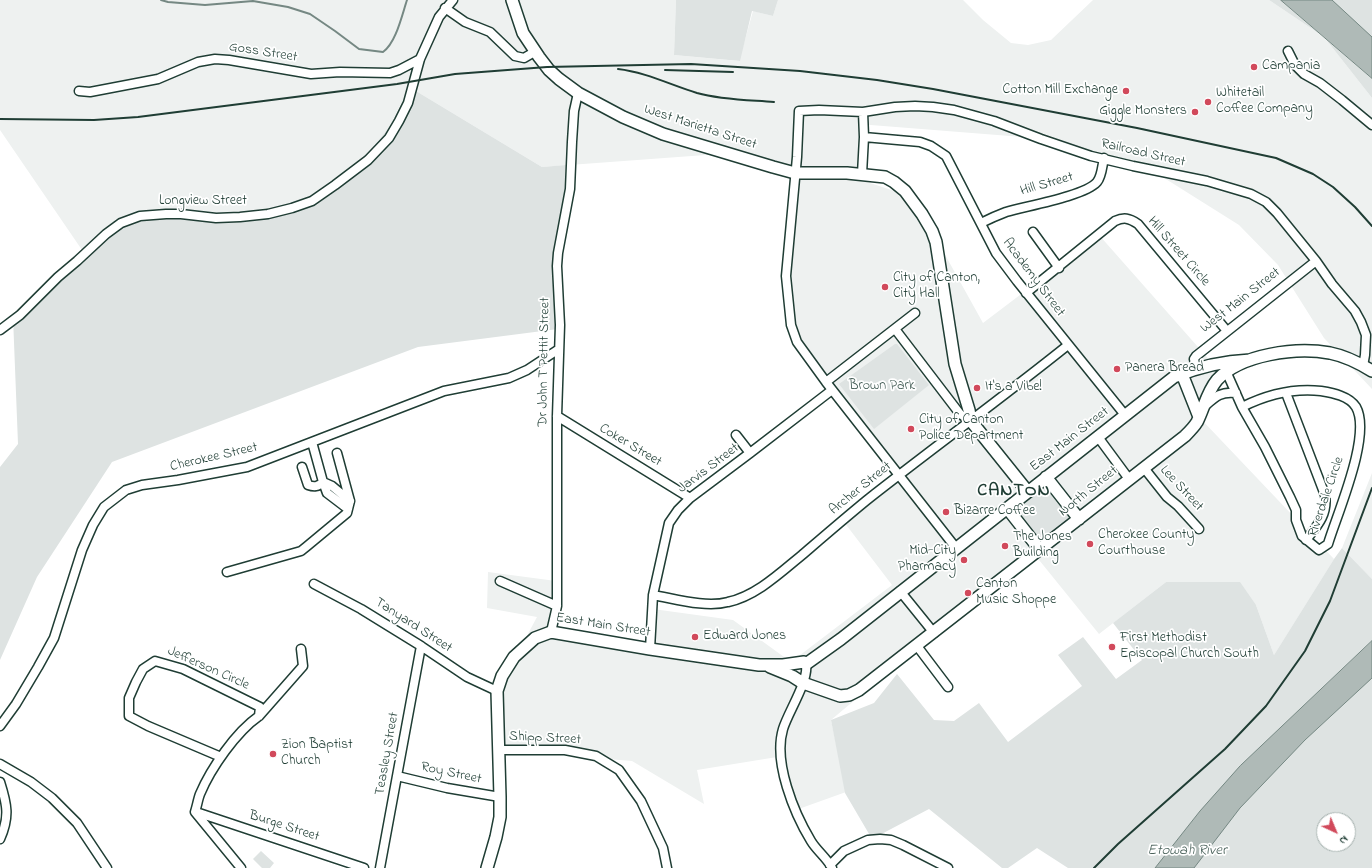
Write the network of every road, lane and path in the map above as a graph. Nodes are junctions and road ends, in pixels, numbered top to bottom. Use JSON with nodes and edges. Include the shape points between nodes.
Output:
{"nodes":[{"id":1,"x":453,"y":0,"type":"edge"},
{"id":2,"x":512,"y":0,"type":"edge"},
{"id":3,"x":446,"y":8,"type":"junction"},
{"id":4,"x":536,"y":51,"type":"junction"},
{"id":5,"x":1288,"y":51,"type":"dead end"},
{"id":6,"x":420,"y":59,"type":"junction"},
{"id":7,"x":79,"y":91,"type":"dead end"},
{"id":8,"x":578,"y":93,"type":"junction"},
{"id":9,"x":863,"y":112,"type":"junction"},
{"id":10,"x":1372,"y":125,"type":"edge"},
{"id":11,"x":864,"y":137,"type":"junction"},
{"id":12,"x":1104,"y":158,"type":"junction"},
{"id":13,"x":795,"y":173,"type":"junction"},
{"id":14,"x":862,"y":174,"type":"junction"},
{"id":15,"x":981,"y":223,"type":"junction"},
{"id":16,"x":1033,"y":232,"type":"dead end"},
{"id":17,"x":1316,"y":261,"type":"junction"},
{"id":18,"x":1059,"y":268,"type":"junction"},
{"id":19,"x":1026,"y":293,"type":"junction"},
{"id":20,"x":915,"y":313,"type":"dead end"},
{"id":21,"x":895,"y":329,"type":"junction"},
{"id":22,"x":0,"y":330,"type":"edge"},
{"id":23,"x":1227,"y":331,"type":"junction"},
{"id":24,"x":1068,"y":345,"type":"junction"},
{"id":25,"x":559,"y":349,"type":"junction"},
{"id":26,"x":1250,"y":360,"type":"junction"},
{"id":27,"x":1368,"y":368,"type":"edge"},
{"id":28,"x":1196,"y":369,"type":"junction"},
{"id":29,"x":1226,"y":371,"type":"junction"},
{"id":30,"x":1182,"y":374,"type":"junction"},
{"id":31,"x":826,"y":382,"type":"junction"},
{"id":32,"x":832,"y":390,"type":"junction"},
{"id":33,"x":1286,"y":392,"type":"junction"},
{"id":34,"x":1236,"y":393,"type":"junction"},
{"id":35,"x":1242,"y":407,"type":"junction"},
{"id":36,"x":1200,"y":413,"type":"junction"},
{"id":37,"x":1125,"y":415,"type":"junction"},
{"id":38,"x":557,"y":416,"type":"junction"},
{"id":39,"x":971,"y":421,"type":"junction"},
{"id":40,"x":736,"y":435,"type":"dead end"},
{"id":41,"x":1098,"y":437,"type":"junction"},
{"id":42,"x":312,"y":442,"type":"junction"},
{"id":43,"x":337,"y":453,"type":"dead end"},
{"id":44,"x":750,"y":453,"type":"junction"},
{"id":45,"x":302,"y":467,"type":"dead end"},
{"id":46,"x":1144,"y":468,"type":"junction"},
{"id":47,"x":899,"y":475,"type":"junction"},
{"id":48,"x":1046,"y":477,"type":"junction"},
{"id":49,"x":1130,"y":479,"type":"junction"},
{"id":50,"x":323,"y":482,"type":"junction"},
{"id":51,"x":1028,"y":492,"type":"junction"},
{"id":52,"x":690,"y":498,"type":"junction"},
{"id":53,"x":349,"y":505,"type":"junction"},
{"id":54,"x":1007,"y":508,"type":"junction"},
{"id":55,"x":1079,"y":519,"type":"junction"},
{"id":56,"x":1199,"y":529,"type":"dead end"},
{"id":57,"x":1306,"y":540,"type":"junction"},
{"id":58,"x":956,"y":548,"type":"junction"},
{"id":59,"x":1040,"y":550,"type":"junction"},
{"id":60,"x":227,"y":572,"type":"dead end"},
{"id":61,"x":500,"y":581,"type":"dead end"},
{"id":62,"x":314,"y":584,"type":"dead end"},
{"id":63,"x":900,"y":591,"type":"junction"},
{"id":64,"x":653,"y":595,"type":"junction"},
{"id":65,"x":557,"y":606,"type":"junction"},
{"id":66,"x":551,"y":632,"type":"junction"},
{"id":67,"x":934,"y":633,"type":"junction"},
{"id":68,"x":421,"y":646,"type":"junction"},
{"id":69,"x":917,"y":646,"type":"junction"},
{"id":70,"x":301,"y":649,"type":"dead end"},
{"id":71,"x":650,"y":649,"type":"junction"},
{"id":72,"x":806,"y":664,"type":"junction"},
{"id":73,"x":768,"y":666,"type":"junction"},
{"id":74,"x":803,"y":683,"type":"junction"},
{"id":75,"x":948,"y":687,"type":"dead end"},
{"id":76,"x":498,"y":691,"type":"junction"},
{"id":77,"x":259,"y":716,"type":"junction"},
{"id":78,"x":0,"y":726,"type":"edge"},
{"id":79,"x":499,"y":750,"type":"junction"},
{"id":80,"x":221,"y":757,"type":"junction"},
{"id":81,"x":0,"y":764,"type":"edge"},
{"id":82,"x":397,"y":776,"type":"junction"},
{"id":83,"x":0,"y":782,"type":"edge"},
{"id":84,"x":500,"y":797,"type":"junction"},
{"id":85,"x":195,"y":812,"type":"junction"},
{"id":86,"x":0,"y":839,"type":"edge"},
{"id":87,"x":831,"y":866,"type":"edge"},
{"id":88,"x":107,"y":868,"type":"edge"},
{"id":89,"x":241,"y":868,"type":"edge"},
{"id":90,"x":364,"y":868,"type":"edge"},
{"id":91,"x":380,"y":868,"type":"edge"},
{"id":92,"x":487,"y":868,"type":"edge"},
{"id":93,"x":667,"y":868,"type":"edge"},
{"id":94,"x":948,"y":868,"type":"edge"}],
"edges":[{"from":1,"to":3,"type":"street","name":"Longview Street"},
{"from":2,"to":4,"type":"main road","name":"West Marietta Street","via":[[523,33]]},
{"from":3,"to":4,"type":"street","via":[[465,22],[490,32],[515,56],[524,58]]},
{"from":3,"to":6,"type":"street","name":"Longview Street","via":[[439,17]]},
{"from":4,"to":8,"type":"main road","name":"West Marietta Street","via":[[549,70]]},
{"from":5,"to":10,"type":"street","via":[[1295,65],[1304,74]]},
{"from":6,"to":7,"type":"street","name":"Goss Street","via":[[390,73],[311,74],[215,59],[198,62],[158,79],[90,92]]},
{"from":6,"to":22,"type":"street","name":"Longview Street","via":[[408,103],[389,138],[368,160],[312,201],[268,214],[240,217],[166,214],[130,219],[106,234]]},
{"from":8,"to":13,"type":"main road","name":"West Marietta Street","via":[[662,134]]},
{"from":8,"to":25,"type":"street","name":"Dr John T Pettit Street","via":[[574,111],[570,189],[556,266]]},
{"from":9,"to":11,"type":"street"},
{"from":9,"to":12,"type":"street","name":"Railroad Street","via":[[915,106],[954,110],[994,121],[1069,149]]},
{"from":9,"to":13,"type":"street","name":"Railroad Street","via":[[799,111]]},
{"from":11,"to":14,"type":"street"},
{"from":11,"to":15,"type":"street","name":"Academy Street","via":[[920,142],[946,156]]},
{"from":12,"to":15,"type":"street","name":"Hill Street","via":[[1100,178],[1096,184],[1066,196],[1005,212]]},
{"from":12,"to":17,"type":"street","name":"Railroad Street","via":[[1245,191],[1272,208]]},
{"from":13,"to":14,"type":"main road","name":"West Marietta Street"},
{"from":13,"to":31,"type":"street","via":[[786,276],[791,325],[797,342]]},
{"from":14,"to":39,"type":"main road","name":"West Marietta Street","via":[[885,177],[894,182],[905,191],[932,231],[936,242],[955,364]]},
{"from":15,"to":19,"type":"street","name":"Academy Street","via":[[996,253]]},
{"from":16,"to":18,"type":"street"},
{"from":17,"to":23,"type":"street","name":"West Main Street"},
{"from":17,"to":27,"type":"street","name":"Railroad Street","via":[[1361,322]]},
{"from":18,"to":19,"type":"street","name":"Hill Street Circle"},
{"from":18,"to":23,"type":"street","name":"Hill Street Circle","via":[[1115,221],[1131,219],[1138,224]]},
{"from":19,"to":24,"type":"street","name":"Academy Street"},
{"from":20,"to":21,"type":"street"},
{"from":21,"to":31,"type":"street"},
{"from":21,"to":39,"type":"street","via":[[960,414]]},
{"from":23,"to":28,"type":"street","name":"West Main Street","via":[[1196,356]]},
{"from":24,"to":37,"type":"street","name":"Academy Street"},
{"from":24,"to":39,"type":"street","name":"Archer Street"},
{"from":25,"to":38,"type":"street","name":"Dr John T Pettit Street"},
{"from":25,"to":42,"type":"street","name":"Cherokee Street","via":[[527,370],[509,378],[444,391]]},
{"from":26,"to":27,"type":"main road","via":[[1306,351],[1348,358]]},
{"from":26,"to":28,"type":"main road","via":[[1235,360]]},
{"from":26,"to":29,"type":"main road"},
{"from":28,"to":30,"type":"main road"},
{"from":29,"to":34,"type":"street"},
{"from":29,"to":36,"type":"main road","name":"North Street","via":[[1216,382]]},
{"from":30,"to":36,"type":"main road"},
{"from":30,"to":37,"type":"main road","via":[[1174,377]]},
{"from":31,"to":32,"type":"street"},
{"from":32,"to":44,"type":"street","name":"Jarvis Street"},
{"from":32,"to":47,"type":"street"},
{"from":33,"to":35,"type":"street","name":"Riverdale Circle","via":[[1257,399]]},
{"from":33,"to":57,"type":"street","via":[[1325,494],[1327,506],[1318,526]]},
{"from":33,"to":57,"type":"street","name":"Riverdale Circle","via":[[1302,390],[1337,394],[1355,406],[1358,414],[1360,430],[1355,457],[1328,544],[1319,550]]},
{"from":34,"to":35,"type":"street"},
{"from":34,"to":36,"type":"street","via":[[1220,394]]},
{"from":35,"to":57,"type":"street","name":"Riverdale Circle","via":[[1290,496],[1296,510],[1296,520]]},
{"from":36,"to":46,"type":"main road","name":"North Street","via":[[1192,429],[1185,436]]},
{"from":37,"to":41,"type":"main road","name":"East Main Street"},
{"from":38,"to":52,"type":"street","name":"Coker Street"},
{"from":38,"to":65,"type":"street","name":"Dr John T Pettit Street"},
{"from":39,"to":47,"type":"street","name":"Archer Street"},
{"from":39,"to":51,"type":"main road"},
{"from":40,"to":44,"type":"street"},
{"from":41,"to":48,"type":"main road","name":"East Main Street"},
{"from":41,"to":49,"type":"street"},
{"from":42,"to":50,"type":"street"},
{"from":42,"to":78,"type":"street","name":"Cherokee Street","via":[[247,467],[126,490],[104,507],[82,550],[54,638],[16,704]]},
{"from":43,"to":53,"type":"street"},
{"from":44,"to":52,"type":"street","name":"Jarvis Street"},
{"from":45,"to":50,"type":"street","via":[[308,485],[313,487]]},
{"from":46,"to":49,"type":"main road","name":"North Street"},
{"from":46,"to":56,"type":"street","name":"Lee Street","via":[[1167,497]]},
{"from":47,"to":58,"type":"street"},
{"from":47,"to":64,"type":"street","name":"Archer Street","via":[[785,568],[756,590],[739,599],[713,604]]},
{"from":48,"to":51,"type":"main road","name":"East Main Street"},
{"from":48,"to":55,"type":"main road"},
{"from":49,"to":55,"type":"main road","name":"North Street"},
{"from":50,"to":53,"type":"street","via":[[332,486]]},
{"from":51,"to":54,"type":"main road","name":"East Main Street"},
{"from":52,"to":64,"type":"street","name":"Jarvis Street","via":[[669,523]]},
{"from":53,"to":60,"type":"street","via":[[346,513],[301,551]]},
{"from":54,"to":58,"type":"main road","name":"East Main Street"},
{"from":54,"to":59,"type":"main road"},
{"from":55,"to":59,"type":"main road","name":"North Street"},
{"from":58,"to":63,"type":"main road","name":"East Main Street"},
{"from":59,"to":67,"type":"main road","name":"North Street"},
{"from":61,"to":65,"type":"street"},
{"from":62,"to":68,"type":"street","name":"Tanyard Street"},
{"from":63,"to":67,"type":"street"},
{"from":63,"to":72,"type":"main road","name":"East Main Street"},
{"from":64,"to":71,"type":"street","name":"Jarvis Street"},
{"from":65,"to":66,"type":"street","name":"Dr John T Pettit Street"},
{"from":66,"to":71,"type":"main road","name":"East Main Street"},
{"from":66,"to":76,"type":"main road","name":"East Main Street","via":[[535,638],[514,657],[502,676]]},
{"from":67,"to":69,"type":"main road","name":"North Street"},
{"from":68,"to":76,"type":"street","name":"Tanyard Street","via":[[467,677]]},
{"from":68,"to":82,"type":"street","name":"Teasley Street"},
{"from":69,"to":74,"type":"main road","name":"North Street","via":[[854,693],[840,696]]},
{"from":69,"to":75,"type":"street"},
{"from":70,"to":77,"type":"street","via":[[303,666]]},
{"from":71,"to":73,"type":"main road","name":"East Main Street"},
{"from":72,"to":73,"type":"main road","name":"East Main Street","via":[[804,662]]},
{"from":72,"to":74,"type":"street"},
{"from":73,"to":74,"type":"main road","name":"East Main Street"},
{"from":74,"to":87,"type":"street","via":[[780,741],[783,769],[786,788],[804,828],[812,843]]},
{"from":76,"to":79,"type":"main road","name":"East Main Street"},
{"from":77,"to":80,"type":"street","via":[[239,734]]},
{"from":77,"to":80,"type":"street","name":"Jefferson Circle","via":[[260,707],[183,669],[155,660],[143,669],[129,698],[129,716]]},
{"from":79,"to":84,"type":"main road","name":"East Main Street"},
{"from":79,"to":93,"type":"street","name":"Shipp Street","via":[[565,750],[596,756],[619,770],[641,801],[663,848]]},
{"from":80,"to":85,"type":"street","via":[[199,795]]},
{"from":81,"to":88,"type":"street","via":[[31,782],[77,822]]},
{"from":82,"to":84,"type":"street","name":"Roy Street"},
{"from":82,"to":91,"type":"street","name":"Teasley Street"},
{"from":83,"to":86,"type":"street","via":[[7,804],[7,818]]},
{"from":84,"to":92,"type":"main road","name":"East Main Street","via":[[500,817]]},
{"from":85,"to":89,"type":"street"},
{"from":85,"to":90,"type":"street","name":"Burge Street"},
{"from":87,"to":94,"type":"street","via":[[844,851],[868,840],[880,839],[897,842]]}]}
